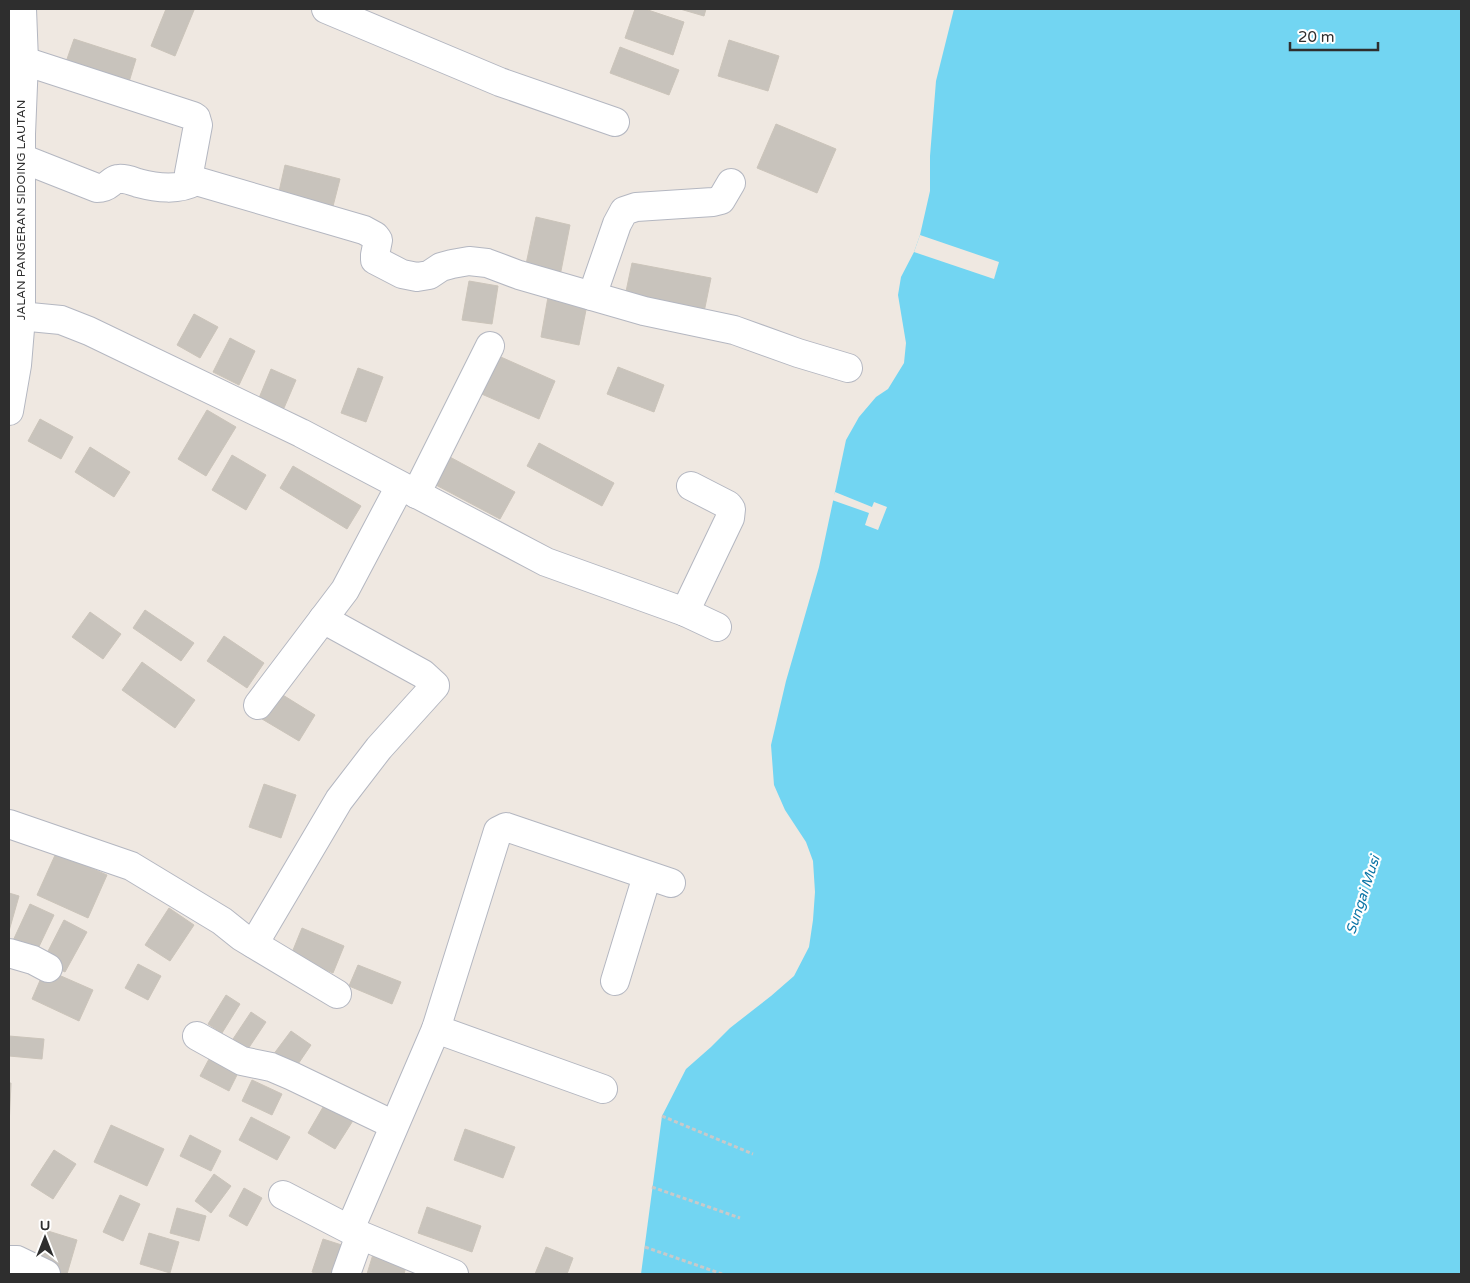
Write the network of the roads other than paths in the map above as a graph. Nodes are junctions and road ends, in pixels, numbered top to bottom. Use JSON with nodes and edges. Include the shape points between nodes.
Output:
{"nodes":[{"id":1,"x":21,"y":9,"type":"edge"},
{"id":2,"x":326,"y":9,"type":"edge"},
{"id":3,"x":24,"y":61,"type":"junction"},
{"id":4,"x":615,"y":122,"type":"dead end"},
{"id":5,"x":17,"y":142,"type":"edge"},
{"id":6,"x":196,"y":181,"type":"junction"},
{"id":7,"x":731,"y":183,"type":"dead end"},
{"id":8,"x":592,"y":296,"type":"junction"},
{"id":9,"x":15,"y":316,"type":"edge"},
{"id":10,"x":490,"y":346,"type":"dead end"},
{"id":11,"x":848,"y":368,"type":"dead end"},
{"id":12,"x":9,"y":412,"type":"edge"},
{"id":13,"x":691,"y":486,"type":"dead end"},
{"id":14,"x":408,"y":490,"type":"junction"},
{"id":15,"x":684,"y":612,"type":"junction"},
{"id":16,"x":323,"y":620,"type":"junction"},
{"id":17,"x":717,"y":627,"type":"dead end"},
{"id":18,"x":258,"y":705,"type":"dead end"},
{"id":19,"x":9,"y":824,"type":"edge"},
{"id":20,"x":239,"y":934,"type":"junction"},
{"id":21,"x":9,"y":953,"type":"edge"},
{"id":22,"x":48,"y":968,"type":"dead end"},
{"id":23,"x":615,"y":981,"type":"dead end"},
{"id":24,"x":337,"y":994,"type":"dead end"},
{"id":25,"x":436,"y":1029,"type":"junction"},
{"id":26,"x":197,"y":1036,"type":"dead end"},
{"id":27,"x":602,"y":1088,"type":"dead end"},
{"id":28,"x":394,"y":1125,"type":"junction"},
{"id":29,"x":283,"y":1195,"type":"dead end"},
{"id":30,"x":355,"y":1232,"type":"junction"},
{"id":31,"x":9,"y":1260,"type":"edge"},
{"id":32,"x":46,"y":1274,"type":"edge"},
{"id":33,"x":346,"y":1274,"type":"edge"},
{"id":34,"x":454,"y":1274,"type":"edge"}],
"edges":[{"from":1,"to":3,"type":"street","name":"JALAN PANGERAN SIDOING LAUTAN"},
{"from":2,"to":4,"type":"street","via":[[500,82]]},
{"from":3,"to":5,"type":"street","name":"JALAN PANGERAN SIDOING LAUTAN"},
{"from":3,"to":6,"type":"street","via":[[193,116],[198,130],[190,176]]},
{"from":5,"to":6,"type":"street","via":[[97,188],[105,188],[117,179],[156,187],[186,186]]},
{"from":5,"to":9,"type":"street","name":"JALAN PANGERAN SIDOING LAUTAN"},
{"from":6,"to":8,"type":"street","via":[[364,230],[378,240],[376,260],[402,274],[417,277],[452,264],[487,262],[519,275]]},
{"from":7,"to":8,"type":"street","via":[[721,200],[636,207],[624,211]]},
{"from":8,"to":11,"type":"street","via":[[734,330]]},
{"from":9,"to":12,"type":"street","name":"JALAN PANGERAN SIDOING LAUTAN","via":[[17,365]]},
{"from":9,"to":14,"type":"street","via":[[61,320],[89,330],[301,433]]},
{"from":10,"to":14,"type":"street"},
{"from":13,"to":15,"type":"street","via":[[731,509],[730,518]]},
{"from":14,"to":15,"type":"street","via":[[546,562]]},
{"from":14,"to":16,"type":"street"},
{"from":15,"to":17,"type":"street"},
{"from":16,"to":18,"type":"street"},
{"from":16,"to":20,"type":"street","via":[[429,679],[434,689],[379,748]]},
{"from":19,"to":20,"type":"street","via":[[131,866]]},
{"from":20,"to":24,"type":"street"},
{"from":21,"to":22,"type":"street"},
{"from":23,"to":25,"type":"street","via":[[659,879],[506,827],[498,831]]},
{"from":25,"to":27,"type":"street"},
{"from":25,"to":28,"type":"street"},
{"from":26,"to":28,"type":"street","via":[[242,1061],[292,1076]]},
{"from":28,"to":30,"type":"street"},
{"from":29,"to":30,"type":"street"},
{"from":30,"to":33,"type":"street"},
{"from":30,"to":34,"type":"street"},
{"from":31,"to":32,"type":"street","via":[[17,1260]]}]}
